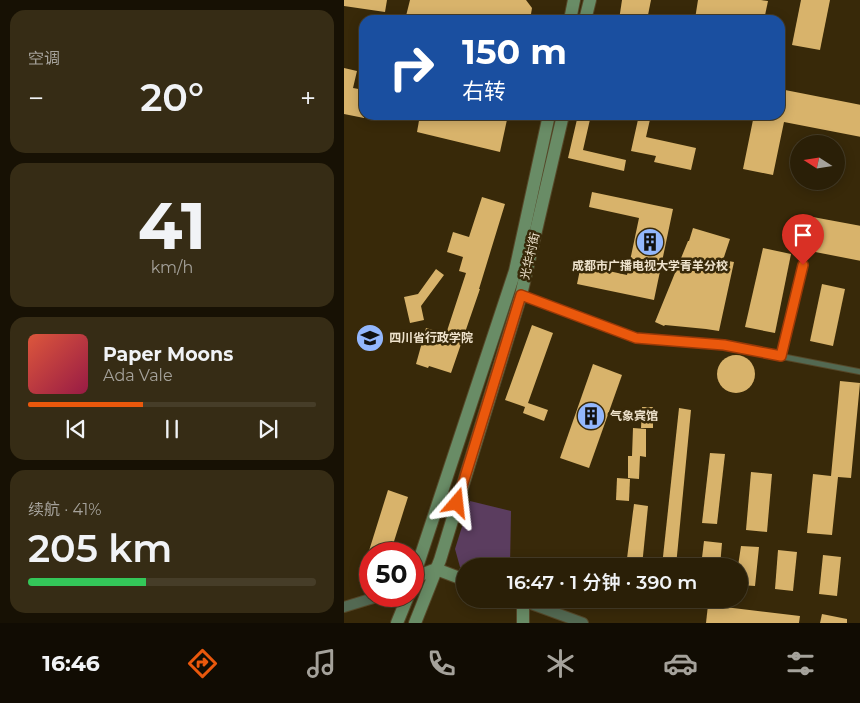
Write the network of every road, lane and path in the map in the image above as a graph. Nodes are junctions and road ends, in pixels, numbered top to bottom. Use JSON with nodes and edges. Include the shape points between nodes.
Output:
{"nodes":[{"id":1,"x":574,"y":0,"type":"edge"},
{"id":2,"x":590,"y":0,"type":"edge"},
{"id":3,"x":571,"y":15,"type":"edge"},
{"id":4,"x":586,"y":15,"type":"edge"},
{"id":5,"x":548,"y":120,"type":"edge"},
{"id":6,"x":562,"y":120,"type":"edge"},
{"id":7,"x":803,"y":265,"type":"dead end"},
{"id":8,"x":508,"y":290,"type":"junction"},
{"id":9,"x":521,"y":295,"type":"junction"},
{"id":10,"x":781,"y":356,"type":"junction"},
{"id":11,"x":860,"y":372,"type":"edge"},
{"id":12,"x":424,"y":545,"type":"edge"},
{"id":13,"x":436,"y":568,"type":"junction"},
{"id":14,"x":424,"y":573,"type":"edge"},
{"id":15,"x":456,"y":576,"type":"edge"},
{"id":16,"x":359,"y":602,"type":"edge"},
{"id":17,"x":344,"y":607,"type":"edge"},
{"id":18,"x":403,"y":607,"type":"edge"},
{"id":19,"x":520,"y":608,"type":"edge"},
{"id":20,"x":541,"y":608,"type":"edge"},
{"id":21,"x":396,"y":623,"type":"edge"},
{"id":22,"x":415,"y":623,"type":"edge"},
{"id":23,"x":523,"y":623,"type":"edge"},
{"id":24,"x":583,"y":623,"type":"edge"}],
"edges":[{"from":1,"to":3,"type":"main road"},
{"from":2,"to":4,"type":"main road"},
{"from":5,"to":8,"type":"main road","name":"光华村街"},
{"from":6,"to":9,"type":"main road","name":"光华村街"},
{"from":7,"to":10,"type":"lane"},
{"from":8,"to":9,"type":"lane"},
{"from":8,"to":12,"type":"main road","name":"光华村街"},
{"from":9,"to":10,"type":"lane","via":[[636,338],[724,345]]},
{"from":9,"to":13,"type":"main road","name":"光华村街"},
{"from":10,"to":11,"type":"lane"},
{"from":13,"to":14,"type":"main road"},
{"from":13,"to":15,"type":"main road"},
{"from":13,"to":22,"type":"main road","name":"光华村街"},
{"from":16,"to":17,"type":"street"},
{"from":18,"to":21,"type":"main road"},
{"from":19,"to":23,"type":"main road"},
{"from":20,"to":24,"type":"street"}]}
